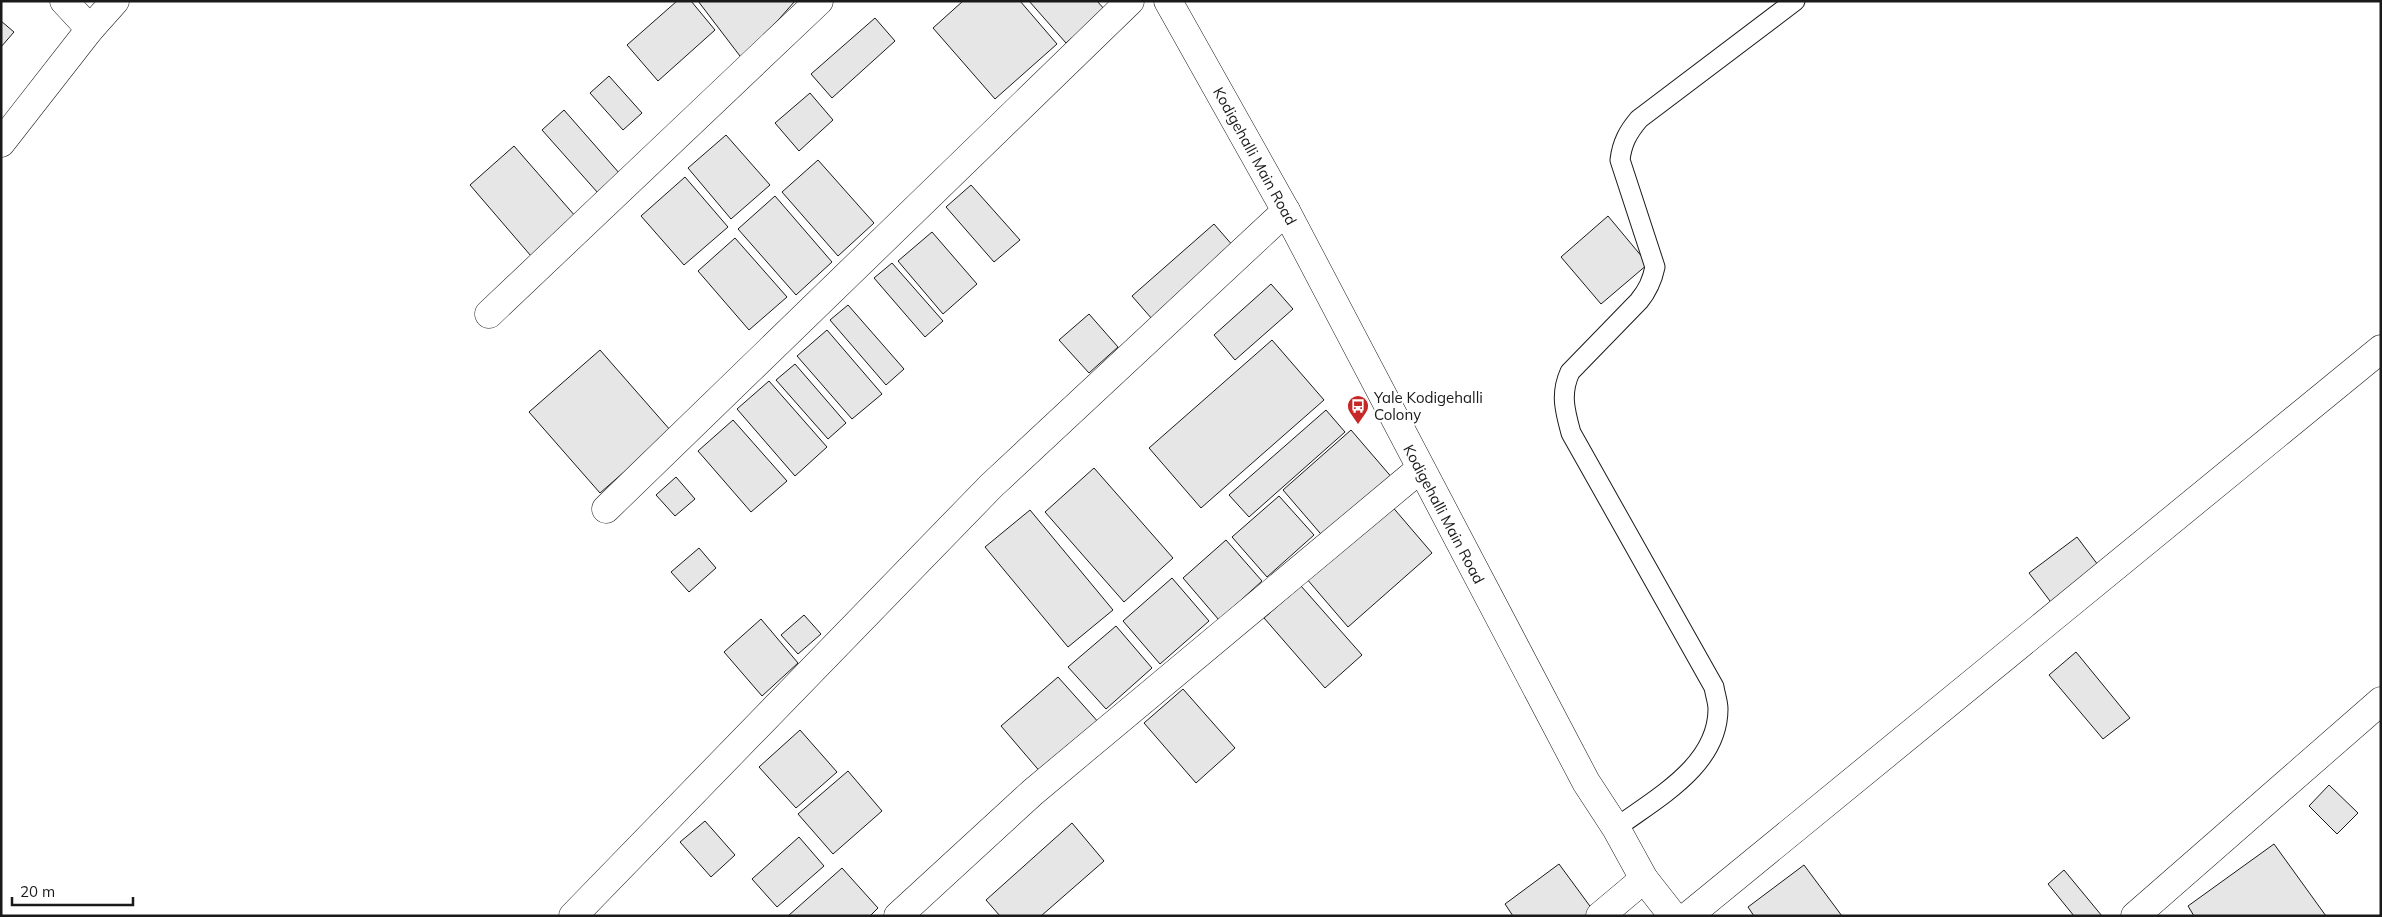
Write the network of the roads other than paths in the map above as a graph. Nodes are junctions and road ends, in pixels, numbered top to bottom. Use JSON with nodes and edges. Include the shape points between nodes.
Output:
{"nodes":[{"id":1,"x":64,"y":1,"type":"edge"},
{"id":2,"x":115,"y":1,"type":"edge"},
{"id":3,"x":819,"y":1,"type":"edge"},
{"id":4,"x":1130,"y":1,"type":"edge"},
{"id":5,"x":1168,"y":1,"type":"edge"},
{"id":6,"x":1795,"y":1,"type":"edge"},
{"id":7,"x":90,"y":29,"type":"junction"},
{"id":8,"x":1,"y":143,"type":"edge"},
{"id":9,"x":1286,"y":211,"type":"junction"},
{"id":10,"x":489,"y":314,"type":"dead end"},
{"id":11,"x":2381,"y":349,"type":"edge"},
{"id":12,"x":1420,"y":469,"type":"junction"},
{"id":13,"x":606,"y":508,"type":"dead end"},
{"id":14,"x":2381,"y":701,"type":"edge"},
{"id":15,"x":1616,"y":828,"type":"junction"},
{"id":16,"x":1644,"y":879,"type":"junction"},
{"id":17,"x":573,"y":916,"type":"edge"},
{"id":18,"x":898,"y":916,"type":"edge"},
{"id":19,"x":1600,"y":916,"type":"edge"},
{"id":20,"x":1673,"y":916,"type":"edge"},
{"id":21,"x":1688,"y":916,"type":"edge"},
{"id":22,"x":2135,"y":916,"type":"edge"}],
"edges":[{"from":1,"to":7,"type":"street"},
{"from":2,"to":7,"type":"street"},
{"from":3,"to":10,"type":"street"},
{"from":4,"to":13,"type":"street"},
{"from":5,"to":9,"type":"street","name":"Kodigehalli Main Road"},
{"from":6,"to":15,"type":"lane","via":[[1639,119],[1628,132],[1620,160],[1655,266],[1653,278],[1639,301],[1570,372],[1564,385],[1563,400],[1570,433],[1714,687],[1718,708],[1717,724],[1703,756],[1672,787]]},
{"from":7,"to":8,"type":"street"},
{"from":9,"to":12,"type":"street","name":"Kodigehalli Main Road"},
{"from":9,"to":17,"type":"street","via":[[990,486]]},
{"from":11,"to":21,"type":"street"},
{"from":12,"to":15,"type":"street","name":"Kodigehalli Main Road","via":[[1586,782]]},
{"from":12,"to":18,"type":"street","via":[[1033,792]]},
{"from":14,"to":22,"type":"street"},
{"from":15,"to":16,"type":"street","name":"Kodigehalli Main Road"},
{"from":16,"to":19,"type":"street"},
{"from":16,"to":20,"type":"street","name":"Kodigehalli Main Road"}]}
